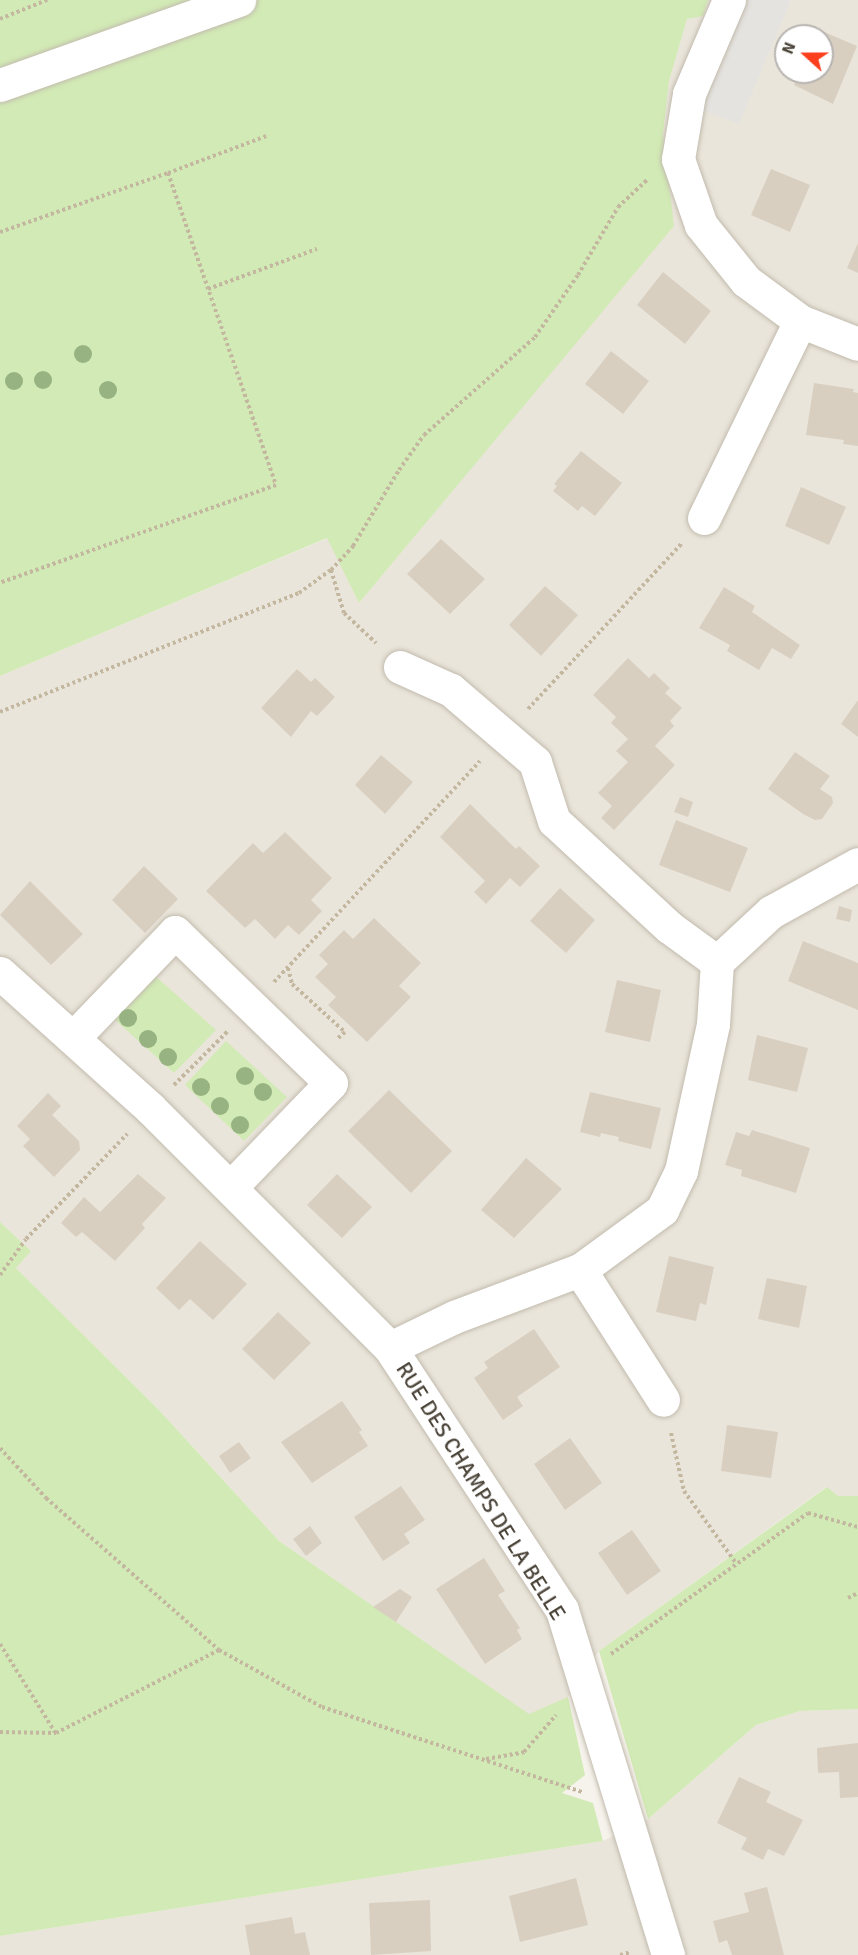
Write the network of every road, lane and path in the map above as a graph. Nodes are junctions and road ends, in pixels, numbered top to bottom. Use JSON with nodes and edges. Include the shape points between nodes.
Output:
{"nodes":[{"id":1,"x":47,"y":0,"type":"edge"},
{"id":2,"x":239,"y":0,"type":"edge"},
{"id":3,"x":729,"y":0,"type":"edge"},
{"id":4,"x":0,"y":19,"type":"edge"},
{"id":5,"x":0,"y":85,"type":"edge"},
{"id":6,"x":269,"y":135,"type":"dead end"},
{"id":7,"x":678,"y":159,"type":"junction"},
{"id":8,"x":168,"y":172,"type":"junction"},
{"id":9,"x":0,"y":232,"type":"edge"},
{"id":10,"x":317,"y":249,"type":"dead end"},
{"id":11,"x":208,"y":289,"type":"junction"},
{"id":12,"x":800,"y":321,"type":"junction"},
{"id":13,"x":858,"y":344,"type":"edge"},
{"id":14,"x":704,"y":518,"type":"joint"},
{"id":15,"x":331,"y":570,"type":"junction"},
{"id":16,"x":0,"y":583,"type":"edge"},
{"id":17,"x":400,"y":667,"type":"joint"},
{"id":18,"x":0,"y":712,"type":"edge"},
{"id":19,"x":503,"y":735,"type":"junction"},
{"id":20,"x":858,"y":864,"type":"edge"},
{"id":21,"x":717,"y":962,"type":"junction"},
{"id":22,"x":288,"y":967,"type":"dead end"},
{"id":23,"x":0,"y":973,"type":"edge"},
{"id":24,"x":73,"y":1038,"type":"junction"},
{"id":25,"x":231,"y":1187,"type":"junction"},
{"id":26,"x":26,"y":1239,"type":"dead end"},
{"id":27,"x":580,"y":1270,"type":"junction"},
{"id":28,"x":0,"y":1275,"type":"edge"},
{"id":29,"x":390,"y":1347,"type":"junction"},
{"id":30,"x":663,"y":1400,"type":"joint"},
{"id":31,"x":0,"y":1448,"type":"edge"},
{"id":32,"x":858,"y":1527,"type":"edge"},
{"id":33,"x":736,"y":1563,"type":"junction"},
{"id":34,"x":858,"y":1593,"type":"edge"},
{"id":35,"x":848,"y":1598,"type":"dead end"},
{"id":36,"x":0,"y":1644,"type":"edge"},
{"id":37,"x":219,"y":1650,"type":"junction"},
{"id":38,"x":584,"y":1682,"type":"junction"},
{"id":39,"x":0,"y":1732,"type":"edge"},
{"id":40,"x":56,"y":1733,"type":"junction"},
{"id":41,"x":485,"y":1759,"type":"junction"},
{"id":42,"x":622,"y":1806,"type":"junction"},
{"id":43,"x":668,"y":1955,"type":"edge"}],
"edges":[{"from":1,"to":4,"type":"path"},
{"from":2,"to":5,"type":"street"},
{"from":3,"to":7,"type":"street","via":[[689,94]]},
{"from":6,"to":8,"type":"path"},
{"from":7,"to":12,"type":"street","via":[[701,225],[746,281]]},
{"from":7,"to":15,"type":"path","via":[[658,170],[618,207],[535,337],[424,435],[353,546]]},
{"from":8,"to":9,"type":"path"},
{"from":8,"to":11,"type":"path"},
{"from":10,"to":11,"type":"path"},
{"from":11,"to":16,"type":"path","via":[[276,485]]},
{"from":12,"to":13,"type":"street"},
{"from":12,"to":14,"type":"street"},
{"from":14,"to":19,"type":"path"},
{"from":15,"to":17,"type":"path","via":[[344,613]]},
{"from":15,"to":18,"type":"path","via":[[299,593]]},
{"from":17,"to":19,"type":"street","via":[[451,690]]},
{"from":19,"to":21,"type":"street","via":[[535,762],[554,821],[669,927]]},
{"from":19,"to":22,"type":"path"},
{"from":20,"to":21,"type":"street","via":[[771,912]]},
{"from":21,"to":27,"type":"street","via":[[713,1024],[681,1171],[662,1210]]},
{"from":23,"to":24,"type":"street","name":"RUE DES CHAMPS DE LA BELLE"},
{"from":24,"to":25,"type":"street","name":"RUE DES CHAMPS DE LA BELLE"},
{"from":24,"to":25,"type":"street","via":[[175,932],[331,1083]]},
{"from":25,"to":29,"type":"street","name":"RUE DES CHAMPS DE LA BELLE"},
{"from":26,"to":28,"type":"path"},
{"from":27,"to":29,"type":"street","via":[[454,1317]]},
{"from":27,"to":30,"type":"street"},
{"from":29,"to":38,"type":"street","name":"RUE DES CHAMPS DE LA BELLE","via":[[562,1611]]},
{"from":30,"to":33,"type":"path","via":[[684,1491]]},
{"from":31,"to":37,"type":"path","via":[[46,1498]]},
{"from":32,"to":33,"type":"path","via":[[808,1513]]},
{"from":33,"to":38,"type":"path","via":[[598,1664]]},
{"from":34,"to":35,"type":"path"},
{"from":36,"to":40,"type":"path"},
{"from":37,"to":40,"type":"path"},
{"from":37,"to":41,"type":"path","via":[[322,1707]]},
{"from":38,"to":41,"type":"path","via":[[524,1752]]},
{"from":38,"to":42,"type":"street","name":"RUE DES CHAMPS DE LA BELLE"},
{"from":39,"to":40,"type":"path"},
{"from":41,"to":42,"type":"path"},
{"from":42,"to":43,"type":"street","name":"RUE DES CHAMPS DE LA BELLE"}]}
